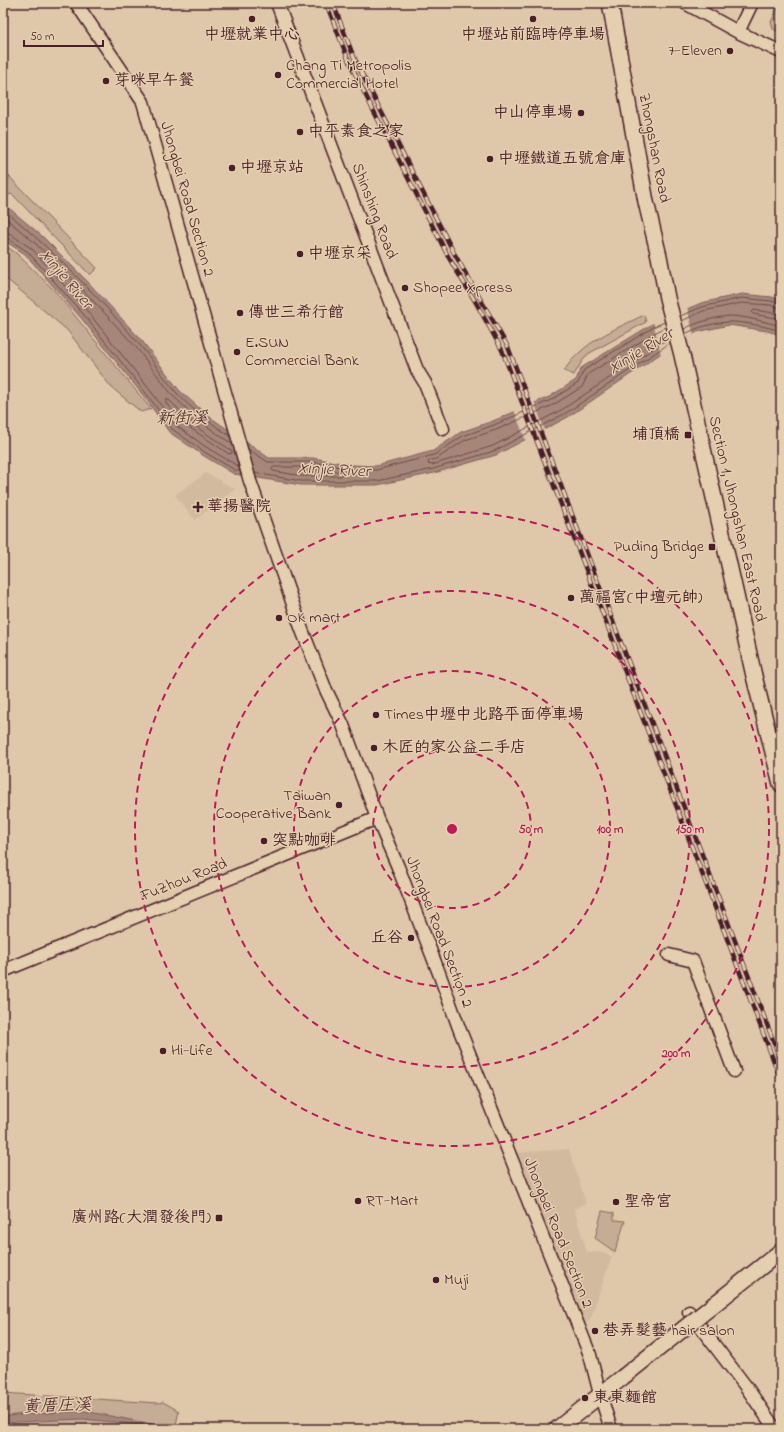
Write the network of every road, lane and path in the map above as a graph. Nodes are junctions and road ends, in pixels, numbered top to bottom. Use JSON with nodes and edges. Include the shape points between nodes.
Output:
{"nodes":[{"id":1,"x":76,"y":3,"type":"edge"},
{"id":2,"x":277,"y":3,"type":"edge"},
{"id":3,"x":610,"y":3,"type":"edge"},
{"id":4,"x":685,"y":3,"type":"edge"},
{"id":5,"x":752,"y":3,"type":"edge"},
{"id":6,"x":738,"y":32,"type":"junction"},
{"id":7,"x":781,"y":52,"type":"edge"},
{"id":8,"x":682,"y":355,"type":"joint"},
{"id":9,"x":443,"y":429,"type":"dead end"},
{"id":10,"x":781,"y":784,"type":"edge"},
{"id":11,"x":377,"y":818,"type":"junction"},
{"id":12,"x":669,"y":955,"type":"dead end"},
{"id":13,"x":3,"y":971,"type":"edge"},
{"id":14,"x":734,"y":1071,"type":"dead end"},
{"id":15,"x":781,"y":1251,"type":"edge"},
{"id":16,"x":689,"y":1312,"type":"dead end"},
{"id":17,"x":600,"y":1394,"type":"junction"},
{"id":18,"x":557,"y":1429,"type":"edge"},
{"id":19,"x":612,"y":1429,"type":"edge"},
{"id":20,"x":775,"y":1429,"type":"edge"}],
"edges":[{"from":1,"to":11,"type":"street","name":"Jhongbei Road Section 2","via":[[143,102],[250,481],[302,630]]},
{"from":2,"to":9,"type":"street","name":"Shinshing Road","via":[[417,370],[425,383]]},
{"from":3,"to":8,"type":"main road","name":"Zhongshan Road","via":[[646,202]]},
{"from":4,"to":6,"type":"street"},
{"from":5,"to":6,"type":"street"},
{"from":6,"to":7,"type":"street"},
{"from":8,"to":10,"type":"main road","name":"Section 1, Jhongshan East Road"},
{"from":11,"to":13,"type":"street","name":"FuZhou Road"},
{"from":11,"to":17,"type":"street","name":"Jhongbei Road Section 2","via":[[590,1355]]},
{"from":12,"to":14,"type":"street","via":[[693,961]]},
{"from":15,"to":17,"type":"main road","bridge":true},
{"from":16,"to":20,"type":"street"},
{"from":17,"to":18,"type":"main road"},
{"from":17,"to":19,"type":"street","name":"Jhongbei Road Section 2"}]}
